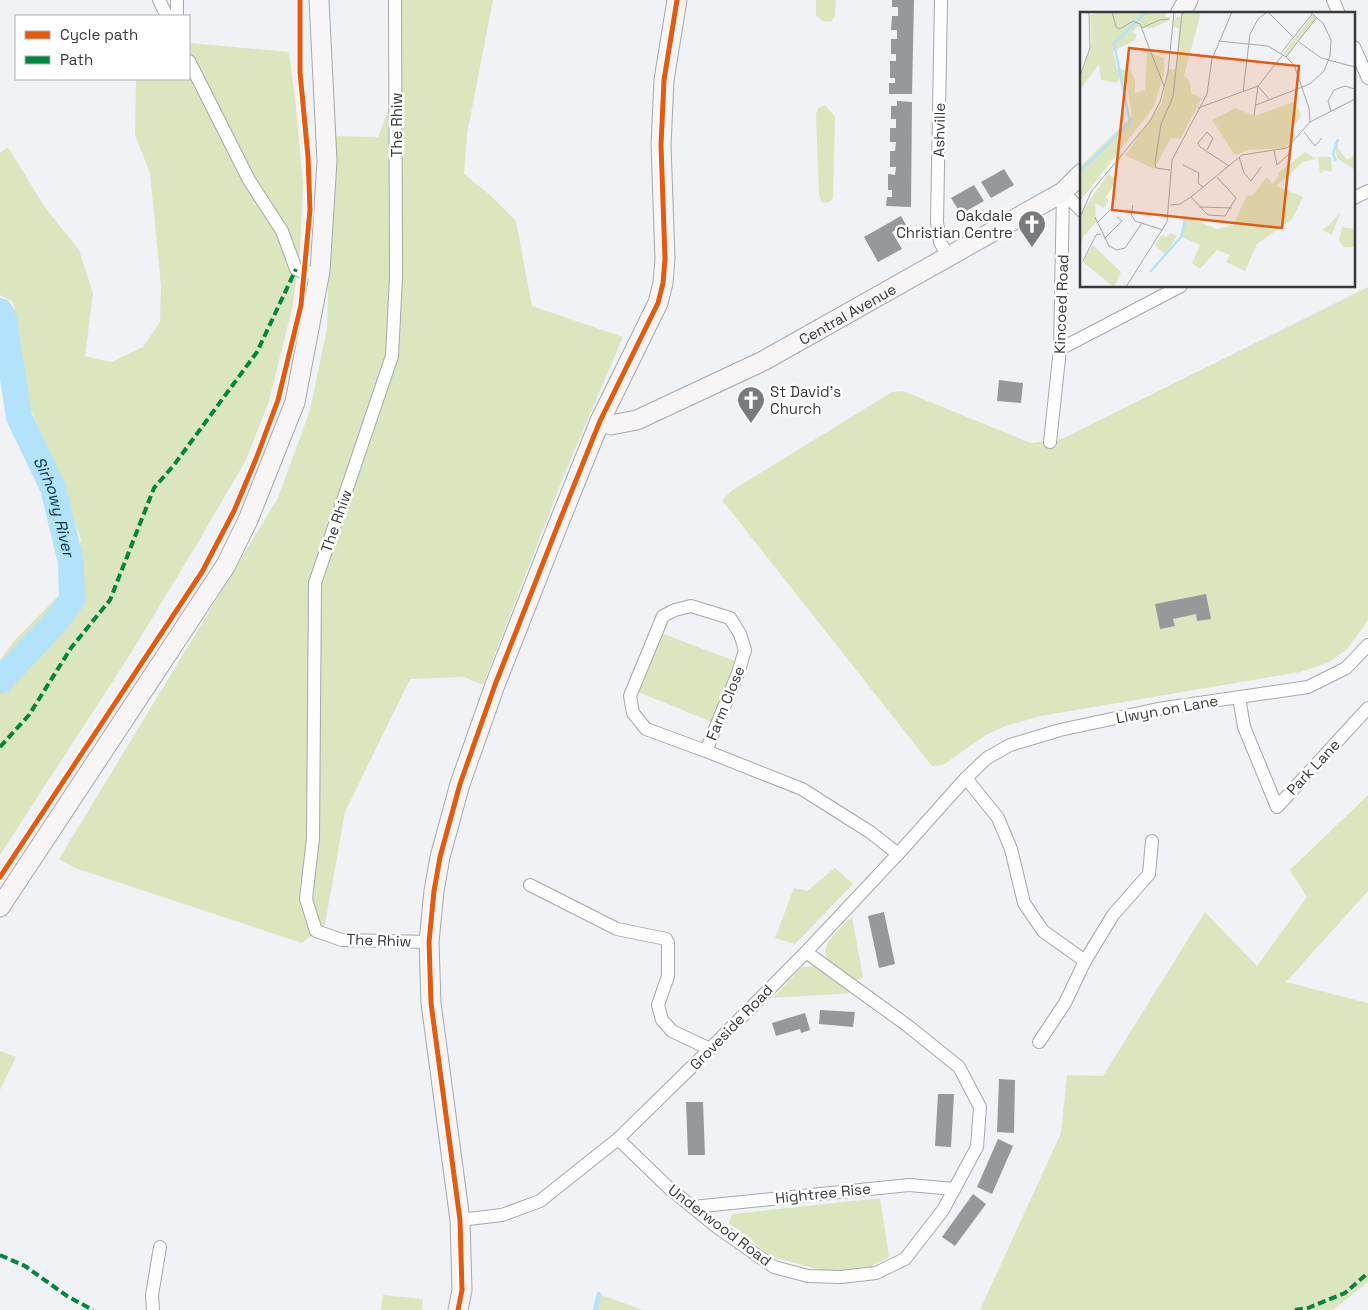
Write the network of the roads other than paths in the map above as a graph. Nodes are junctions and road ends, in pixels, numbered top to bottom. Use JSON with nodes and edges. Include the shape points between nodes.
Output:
{"nodes":[{"id":1,"x":159,"y":0,"type":"edge"},
{"id":2,"x":177,"y":0,"type":"edge"},
{"id":3,"x":319,"y":0,"type":"edge"},
{"id":4,"x":395,"y":0,"type":"edge"},
{"id":5,"x":676,"y":0,"type":"edge"},
{"id":6,"x":941,"y":0,"type":"edge"},
{"id":7,"x":1188,"y":0,"type":"edge"},
{"id":8,"x":1333,"y":0,"type":"edge"},
{"id":9,"x":1181,"y":12,"type":"edge"},
{"id":10,"x":1338,"y":12,"type":"edge"},
{"id":11,"x":166,"y":15,"type":"edge"},
{"id":12,"x":177,"y":15,"type":"edge"},
{"id":13,"x":1356,"y":51,"type":"edge"},
{"id":14,"x":190,"y":63,"type":"edge"},
{"id":15,"x":1368,"y":78,"type":"edge"},
{"id":16,"x":1080,"y":175,"type":"edge"},
{"id":17,"x":1063,"y":192,"type":"junction"},
{"id":18,"x":1368,"y":192,"type":"edge"},
{"id":19,"x":1356,"y":197,"type":"edge"},
{"id":20,"x":1080,"y":209,"type":"edge"},
{"id":21,"x":949,"y":258,"type":"junction"},
{"id":22,"x":320,"y":271,"type":"junction"},
{"id":23,"x":1172,"y":288,"type":"edge"},
{"id":24,"x":1159,"y":291,"type":"edge"},
{"id":25,"x":1060,"y":349,"type":"junction"},
{"id":26,"x":600,"y":421,"type":"junction"},
{"id":27,"x":1050,"y":442,"type":"dead end"},
{"id":28,"x":1368,"y":645,"type":"edge"},
{"id":29,"x":1239,"y":697,"type":"junction"},
{"id":30,"x":1368,"y":708,"type":"edge"},
{"id":31,"x":706,"y":750,"type":"junction"},
{"id":32,"x":966,"y":778,"type":"junction"},
{"id":33,"x":1152,"y":841,"type":"dead end"},
{"id":34,"x":898,"y":854,"type":"junction"},
{"id":35,"x":530,"y":886,"type":"dead end"},
{"id":36,"x":0,"y":907,"type":"edge"},
{"id":37,"x":429,"y":942,"type":"junction"},
{"id":38,"x":806,"y":952,"type":"junction"},
{"id":39,"x":1085,"y":961,"type":"junction"},
{"id":40,"x":1039,"y":1042,"type":"dead end"},
{"id":41,"x":710,"y":1049,"type":"junction"},
{"id":42,"x":618,"y":1139,"type":"junction"},
{"id":43,"x":954,"y":1189,"type":"junction"},
{"id":44,"x":693,"y":1207,"type":"junction"},
{"id":45,"x":460,"y":1220,"type":"junction"},
{"id":46,"x":160,"y":1247,"type":"dead end"},
{"id":47,"x":153,"y":1310,"type":"edge"},
{"id":48,"x":458,"y":1310,"type":"edge"}],
"edges":[{"from":1,"to":11,"type":"street"},
{"from":2,"to":12,"type":"street"},
{"from":3,"to":22,"type":"street","via":[[327,160]]},
{"from":4,"to":37,"type":"street","name":"The Rhiw","via":[[396,277],[392,356],[315,583],[313,838],[306,899],[316,931],[342,940]]},
{"from":5,"to":26,"type":"street","via":[[663,89],[663,283],[658,303]]},
{"from":6,"to":21,"type":"street","name":"Ashville","via":[[937,222],[940,242]]},
{"from":7,"to":9,"type":"street"},
{"from":8,"to":10,"type":"street"},
{"from":13,"to":15,"type":"street"},
{"from":14,"to":22,"type":"street","via":[[249,180],[282,231],[296,269],[304,274]]},
{"from":16,"to":17,"type":"street","name":"Central Avenue"},
{"from":17,"to":20,"type":"street"},
{"from":17,"to":21,"type":"street","name":"Central Avenue"},
{"from":17,"to":25,"type":"street","name":"Kincoed Road"},
{"from":18,"to":19,"type":"street"},
{"from":21,"to":26,"type":"street","name":"Central Avenue","via":[[764,361],[655,412],[637,420],[611,425]]},
{"from":22,"to":36,"type":"street","via":[[295,402],[226,566]]},
{"from":23,"to":24,"type":"street"},
{"from":24,"to":25,"type":"street"},
{"from":25,"to":27,"type":"street","name":"Kincoed Road"},
{"from":26,"to":37,"type":"street","via":[[495,685],[460,784],[440,857]]},
{"from":28,"to":29,"type":"street","name":"Llwyn on Lane","via":[[1346,668],[1308,687]]},
{"from":29,"to":30,"type":"street","name":"Park Lane","via":[[1244,727],[1277,807]]},
{"from":29,"to":32,"type":"street","name":"Llwyn on Lane","via":[[1060,730],[1010,745],[987,758]]},
{"from":31,"to":31,"type":"street","name":"Farm Close","via":[[745,650],[730,618],[691,606],[663,616],[630,696],[633,713],[646,729]]},
{"from":31,"to":34,"type":"street","name":"Farm Close","via":[[802,789],[870,832]]},
{"from":32,"to":34,"type":"street","name":"Groveside Road"},
{"from":32,"to":39,"type":"street","via":[[998,818],[1011,849],[1024,903],[1043,931]]},
{"from":33,"to":39,"type":"street","via":[[1149,874],[1113,915]]},
{"from":34,"to":38,"type":"street","name":"Groveside Road"},
{"from":35,"to":41,"type":"street","via":[[617,929],[666,939],[668,976],[658,1005],[662,1020],[672,1031]]},
{"from":37,"to":45,"type":"street","via":[[431,1003]]},
{"from":38,"to":41,"type":"street","name":"Groveside Road"},
{"from":38,"to":43,"type":"street","name":"Underwood Road","via":[[959,1067],[980,1107],[977,1147]]},
{"from":39,"to":40,"type":"street","via":[[1065,1003]]},
{"from":41,"to":42,"type":"street","name":"Groveside Road"},
{"from":42,"to":44,"type":"street","name":"Underwood Road"},
{"from":42,"to":45,"type":"street","name":"Groveside Road","via":[[540,1201],[502,1216]]},
{"from":43,"to":44,"type":"street","name":"Hightree Rise","via":[[909,1185]]},
{"from":43,"to":44,"type":"street","name":"Underwood Road","via":[[943,1210],[905,1259],[876,1273],[841,1277],[808,1276],[774,1267]]},
{"from":45,"to":48,"type":"street","via":[[462,1290]]},
{"from":46,"to":47,"type":"street","via":[[152,1295]]}]}
